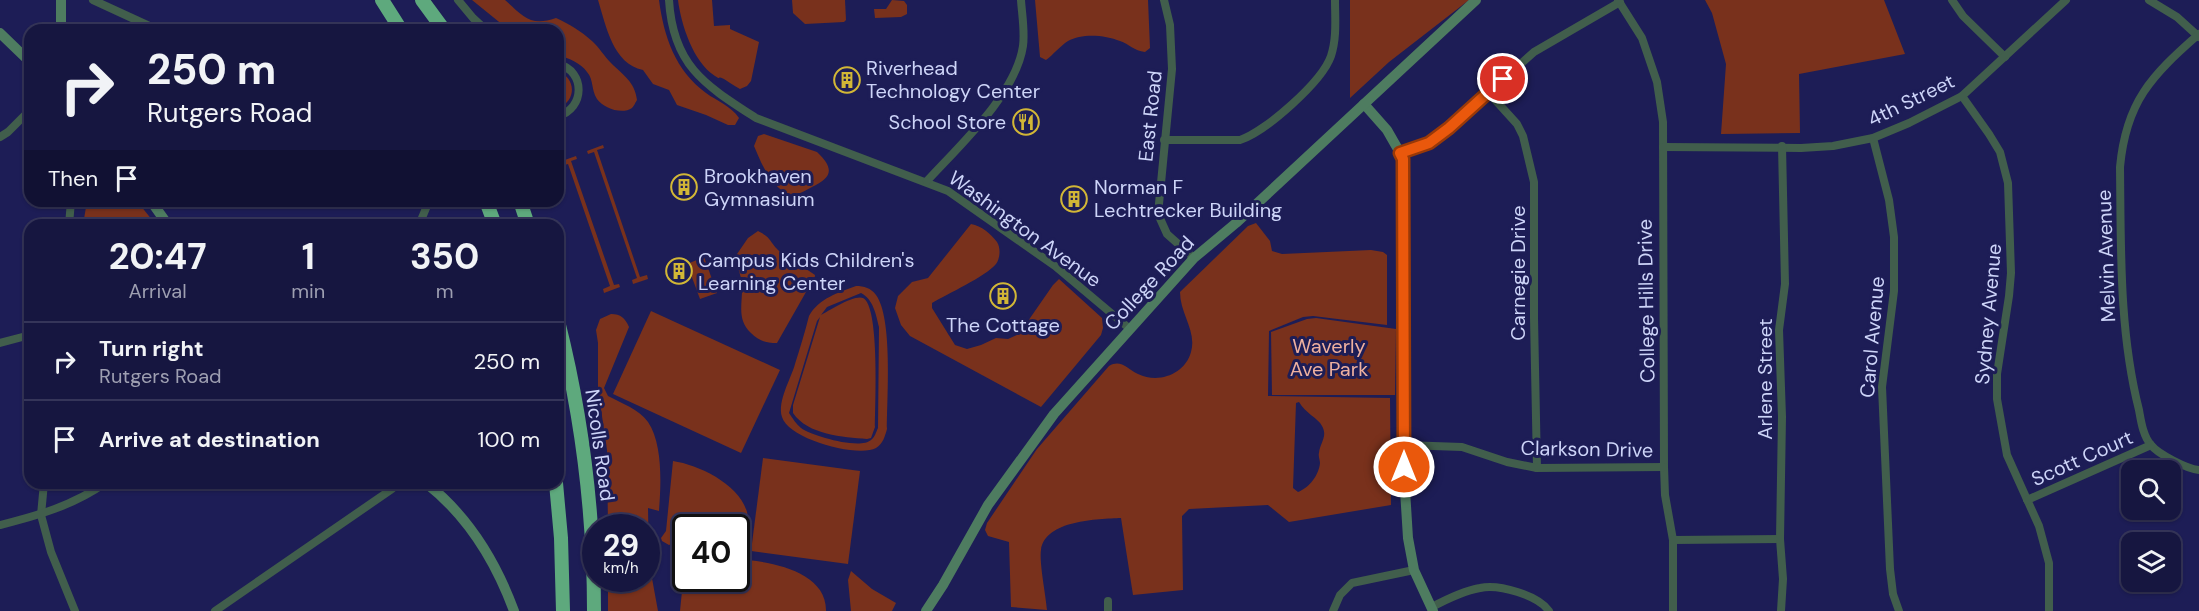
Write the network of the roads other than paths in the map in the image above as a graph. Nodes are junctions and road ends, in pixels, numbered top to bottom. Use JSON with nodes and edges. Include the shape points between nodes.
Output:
{"nodes":[{"id":1,"x":61,"y":0,"type":"edge"},
{"id":2,"x":93,"y":0,"type":"edge"},
{"id":3,"x":382,"y":0,"type":"edge"},
{"id":4,"x":419,"y":0,"type":"edge"},
{"id":5,"x":458,"y":0,"type":"edge"},
{"id":6,"x":669,"y":0,"type":"edge"},
{"id":7,"x":1021,"y":0,"type":"edge"},
{"id":8,"x":1164,"y":0,"type":"edge"},
{"id":9,"x":1335,"y":0,"type":"edge"},
{"id":10,"x":1476,"y":0,"type":"edge"},
{"id":11,"x":1952,"y":0,"type":"edge"},
{"id":12,"x":2066,"y":0,"type":"edge"},
{"id":13,"x":2149,"y":0,"type":"edge"},
{"id":14,"x":1619,"y":1,"type":"edge"},
{"id":15,"x":61,"y":24,"type":"edge"},
{"id":16,"x":145,"y":24,"type":"edge"},
{"id":17,"x":397,"y":24,"type":"edge"},
{"id":18,"x":433,"y":24,"type":"edge"},
{"id":19,"x":439,"y":24,"type":"edge"},
{"id":20,"x":480,"y":24,"type":"edge"},
{"id":21,"x":0,"y":33,"type":"edge"},
{"id":22,"x":2199,"y":35,"type":"edge"},
{"id":23,"x":24,"y":57,"type":"edge"},
{"id":24,"x":2005,"y":57,"type":"junction"},
{"id":25,"x":564,"y":67,"type":"edge"},
{"id":26,"x":1488,"y":92,"type":"junction"},
{"id":27,"x":1962,"y":96,"type":"junction"},
{"id":28,"x":1364,"y":104,"type":"junction"},
{"id":29,"x":564,"y":113,"type":"edge"},
{"id":30,"x":24,"y":116,"type":"edge"},
{"id":31,"x":0,"y":137,"type":"edge"},
{"id":32,"x":1873,"y":138,"type":"junction"},
{"id":33,"x":1164,"y":140,"type":"junction"},
{"id":34,"x":1782,"y":146,"type":"junction"},
{"id":35,"x":1663,"y":147,"type":"junction"},
{"id":36,"x":1400,"y":153,"type":"junction"},
{"id":37,"x":927,"y":181,"type":"junction"},
{"id":38,"x":1194,"y":258,"type":"junction"},
{"id":39,"x":1130,"y":329,"type":"junction"},
{"id":40,"x":24,"y":337,"type":"edge"},
{"id":41,"x":0,"y":343,"type":"edge"},
{"id":42,"x":564,"y":346,"type":"edge"},
{"id":43,"x":1404,"y":445,"type":"junction"},
{"id":44,"x":2151,"y":445,"type":"junction"},
{"id":45,"x":1664,"y":467,"type":"junction"},
{"id":46,"x":1537,"y":468,"type":"junction"},
{"id":47,"x":2199,"y":470,"type":"edge"},
{"id":48,"x":43,"y":489,"type":"edge"},
{"id":49,"x":97,"y":489,"type":"edge"},
{"id":50,"x":392,"y":489,"type":"edge"},
{"id":51,"x":433,"y":489,"type":"edge"},
{"id":52,"x":557,"y":489,"type":"edge"},
{"id":53,"x":2027,"y":500,"type":"junction"},
{"id":54,"x":41,"y":515,"type":"junction"},
{"id":55,"x":0,"y":525,"type":"edge"},
{"id":56,"x":1780,"y":539,"type":"junction"},
{"id":57,"x":1673,"y":540,"type":"junction"},
{"id":58,"x":1414,"y":570,"type":"junction"},
{"id":59,"x":1108,"y":601,"type":"dead end"},
{"id":60,"x":1432,"y":609,"type":"edge"},
{"id":61,"x":75,"y":611,"type":"edge"},
{"id":62,"x":215,"y":611,"type":"edge"},
{"id":63,"x":514,"y":611,"type":"edge"},
{"id":64,"x":562,"y":611,"type":"edge"},
{"id":65,"x":594,"y":611,"type":"edge"},
{"id":66,"x":926,"y":611,"type":"edge"},
{"id":67,"x":1107,"y":611,"type":"edge"},
{"id":68,"x":1334,"y":611,"type":"edge"},
{"id":69,"x":1549,"y":611,"type":"edge"},
{"id":70,"x":1673,"y":611,"type":"edge"},
{"id":71,"x":1781,"y":611,"type":"edge"},
{"id":72,"x":1899,"y":611,"type":"edge"},
{"id":73,"x":2049,"y":611,"type":"edge"}],
"edges":[{"from":1,"to":15,"type":"street"},
{"from":2,"to":16,"type":"street"},
{"from":3,"to":17,"type":"highway"},
{"from":4,"to":18,"type":"highway"},
{"from":4,"to":19,"type":"highway"},
{"from":5,"to":20,"type":"street"},
{"from":6,"to":37,"type":"street","name":"Washington Avenue","via":[[674,36],[681,52],[694,74],[728,100],[756,118]]},
{"from":7,"to":37,"type":"street","name":"Washington Avenue","via":[[1023,47],[1012,80]]},
{"from":8,"to":33,"type":"street","name":"East Road","via":[[1170,25],[1172,69]]},
{"from":9,"to":33,"type":"street","via":[[1331,58],[1272,123],[1240,140]]},
{"from":10,"to":28,"type":"street","name":"College Road"},
{"from":11,"to":24,"type":"street","via":[[1962,16]]},
{"from":12,"to":24,"type":"street","name":"4th Street"},
{"from":13,"to":22,"type":"street"},
{"from":14,"to":26,"type":"street","via":[[1534,52]]},
{"from":14,"to":35,"type":"street","name":"College Hills Drive","via":[[1642,38],[1657,82]]},
{"from":21,"to":23,"type":"street"},
{"from":22,"to":44,"type":"street","name":"Melvin Avenue","via":[[2160,70],[2142,94],[2122,145],[2124,330],[2133,388]]},
{"from":24,"to":27,"type":"street","name":"4th Street"},
{"from":25,"to":29,"type":"street","via":[[574,75],[579,90],[574,105]]},
{"from":26,"to":36,"type":"street","via":[[1429,143]]},
{"from":26,"to":46,"type":"street","name":"Carnegie Drive","via":[[1517,124],[1534,182]]},
{"from":27,"to":32,"type":"street","name":"4th Street"},
{"from":27,"to":53,"type":"street","name":"Sydney Avenue","via":[[2000,152],[2008,183],[2009,296],[1997,399],[2007,456]]},
{"from":28,"to":36,"type":"street","via":[[1387,130]]},
{"from":28,"to":38,"type":"street","name":"College Road"},
{"from":30,"to":31,"type":"street"},
{"from":32,"to":34,"type":"street","name":"4th Street","via":[[1833,146]]},
{"from":32,"to":72,"type":"street","name":"Carol Avenue","via":[[1894,237],[1894,291],[1882,387],[1890,569]]},
{"from":33,"to":38,"type":"street","name":"East Road","via":[[1158,214],[1167,234]]},
{"from":34,"to":35,"type":"street","name":"4th Street"},
{"from":34,"to":56,"type":"street","name":"Arlene Street","via":[[1785,284],[1779,330]]},
{"from":35,"to":45,"type":"street","name":"College Hills Drive"},
{"from":36,"to":43,"type":"street"},
{"from":37,"to":39,"type":"street","name":"Washington Avenue","via":[[956,196],[1055,266]]},
{"from":38,"to":39,"type":"street","name":"College Road"},
{"from":39,"to":66,"type":"street","name":"College Road","via":[[1054,414],[988,505]]},
{"from":40,"to":41,"type":"street"},
{"from":42,"to":65,"type":"highway","name":"Nicolls Road","via":[[583,451],[592,533]]},
{"from":43,"to":46,"type":"street","name":"Clarkson Drive","via":[[1462,447]]},
{"from":43,"to":58,"type":"street","via":[[1408,538]]},
{"from":44,"to":47,"type":"street","via":[[2179,464]]},
{"from":44,"to":53,"type":"street","name":"Scott Court"},
{"from":45,"to":46,"type":"street","name":"Clarkson Drive"},
{"from":45,"to":57,"type":"street","name":"College Hills Drive"},
{"from":48,"to":54,"type":"street"},
{"from":49,"to":54,"type":"street"},
{"from":50,"to":62,"type":"street"},
{"from":51,"to":63,"type":"street","via":[[473,531]]},
{"from":52,"to":64,"type":"highway"},
{"from":53,"to":73,"type":"street","name":"Sydney Avenue","via":[[2049,562]]},
{"from":54,"to":55,"type":"street"},
{"from":54,"to":61,"type":"street"},
{"from":56,"to":57,"type":"street"},
{"from":56,"to":71,"type":"street","name":"Arlene Street"},
{"from":57,"to":70,"type":"street","name":"College Hills Drive"},
{"from":58,"to":60,"type":"street"},
{"from":58,"to":68,"type":"street","via":[[1352,583],[1340,595]]},
{"from":59,"to":67,"type":"street"},
{"from":60,"to":69,"type":"street","via":[[1482,587],[1508,589]]}]}
